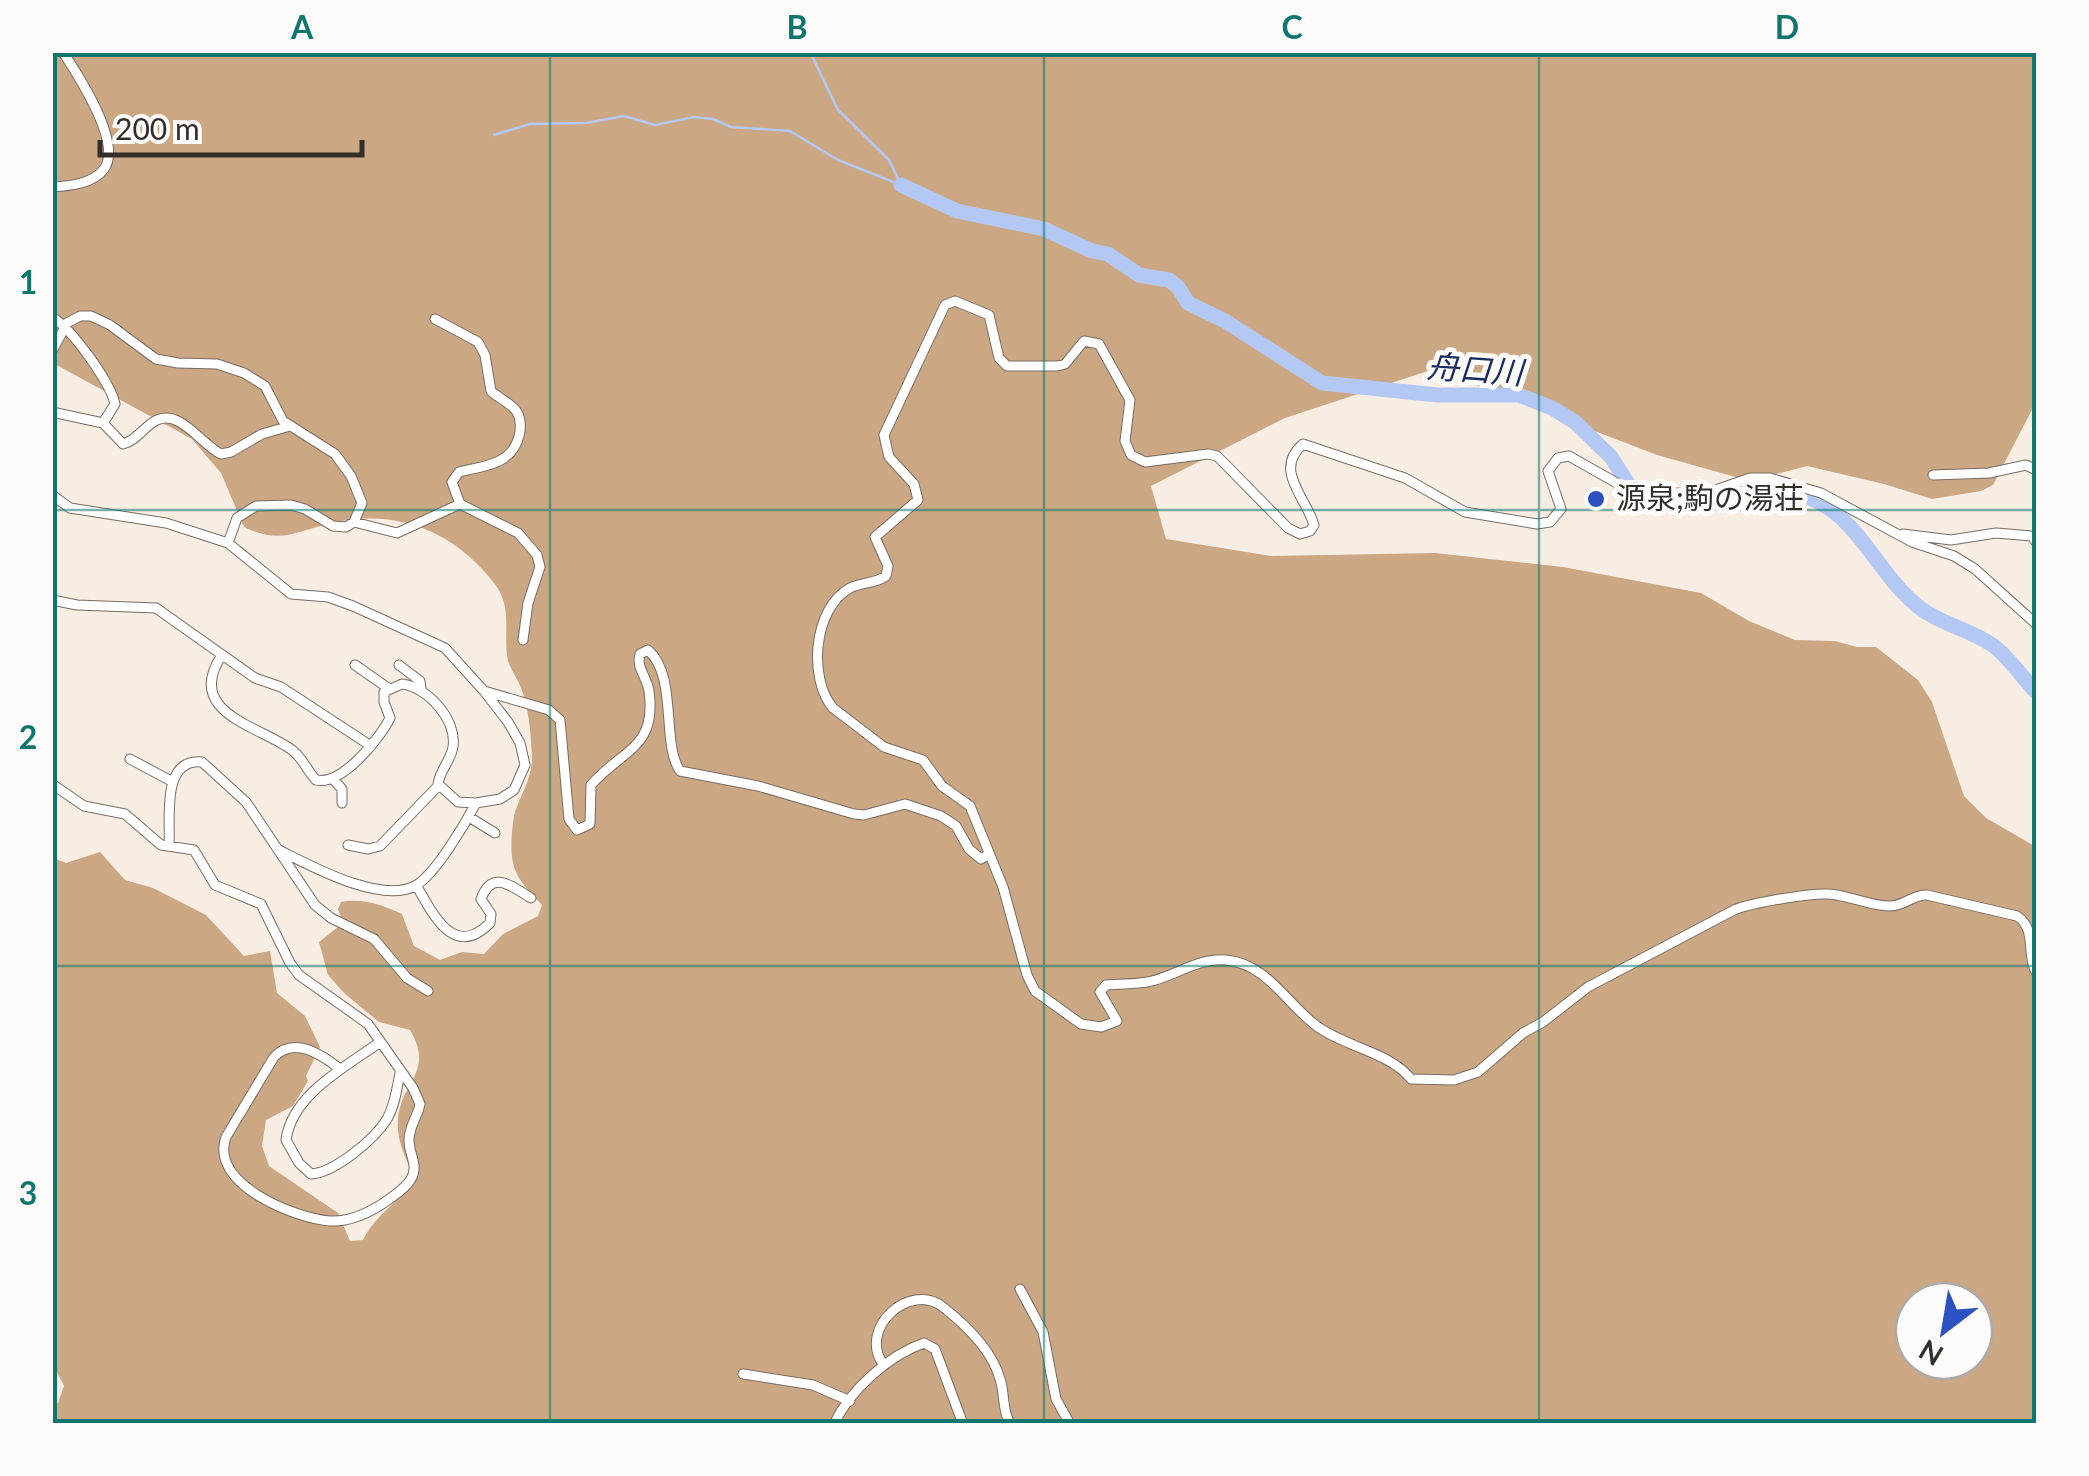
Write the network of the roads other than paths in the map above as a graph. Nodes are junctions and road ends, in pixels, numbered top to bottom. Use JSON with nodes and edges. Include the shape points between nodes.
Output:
{"nodes":[{"id":1,"x":63,"y":52,"type":"edge"},
{"id":2,"x":52,"y":187,"type":"edge"},
{"id":3,"x":52,"y":317,"type":"edge"},
{"id":4,"x":435,"y":319,"type":"dead end"},
{"id":5,"x":66,"y":329,"type":"junction"},
{"id":6,"x":52,"y":351,"type":"edge"},
{"id":7,"x":52,"y":412,"type":"edge"},
{"id":8,"x":103,"y":423,"type":"junction"},
{"id":9,"x":290,"y":426,"type":"junction"},
{"id":10,"x":2036,"y":470,"type":"edge"},
{"id":11,"x":1933,"y":475,"type":"dead end"},
{"id":12,"x":52,"y":495,"type":"edge"},
{"id":13,"x":460,"y":504,"type":"junction"},
{"id":14,"x":354,"y":522,"type":"junction"},
{"id":15,"x":1900,"y":535,"type":"junction"},
{"id":16,"x":2036,"y":538,"type":"edge"},
{"id":17,"x":228,"y":543,"type":"junction"},
{"id":18,"x":52,"y":600,"type":"edge"},
{"id":19,"x":2036,"y":624,"type":"edge"},
{"id":20,"x":523,"y":640,"type":"dead end"},
{"id":21,"x":222,"y":655,"type":"junction"},
{"id":22,"x":354,"y":665,"type":"dead end"},
{"id":23,"x":399,"y":665,"type":"dead end"},
{"id":24,"x":388,"y":688,"type":"junction"},
{"id":25,"x":420,"y":689,"type":"junction"},
{"id":26,"x":484,"y":690,"type":"junction"},
{"id":27,"x":371,"y":746,"type":"junction"},
{"id":28,"x":130,"y":759,"type":"dead end"},
{"id":29,"x":333,"y":780,"type":"junction"},
{"id":30,"x":173,"y":782,"type":"junction"},
{"id":31,"x":52,"y":784,"type":"edge"},
{"id":32,"x":439,"y":785,"type":"junction"},
{"id":33,"x":342,"y":803,"type":"dead end"},
{"id":34,"x":476,"y":803,"type":"junction"},
{"id":35,"x":468,"y":816,"type":"junction"},
{"id":36,"x":495,"y":833,"type":"dead end"},
{"id":37,"x":348,"y":845,"type":"dead end"},
{"id":38,"x":169,"y":846,"type":"junction"},
{"id":39,"x":279,"y":850,"type":"junction"},
{"id":40,"x":989,"y":854,"type":"junction"},
{"id":41,"x":416,"y":885,"type":"junction"},
{"id":42,"x":531,"y":898,"type":"dead end"},
{"id":43,"x":2036,"y":972,"type":"edge"},
{"id":44,"x":428,"y":991,"type":"dead end"},
{"id":45,"x":380,"y":1042,"type":"junction"},
{"id":46,"x":340,"y":1069,"type":"junction"},
{"id":47,"x":400,"y":1073,"type":"junction"},
{"id":48,"x":1020,"y":1290,"type":"dead end"},
{"id":49,"x":883,"y":1364,"type":"junction"},
{"id":50,"x":743,"y":1374,"type":"dead end"},
{"id":51,"x":850,"y":1401,"type":"junction"},
{"id":52,"x":962,"y":1420,"type":"edge"},
{"id":53,"x":834,"y":1424,"type":"edge"},
{"id":54,"x":951,"y":1424,"type":"edge"},
{"id":55,"x":1010,"y":1424,"type":"edge"},
{"id":56,"x":1070,"y":1424,"type":"edge"}],
"edges":[{"from":1,"to":2,"type":"street","via":[[103,126],[108,153],[104,168],[90,179]]},
{"from":3,"to":5,"type":"street"},
{"from":4,"to":13,"type":"street","via":[[478,342],[491,391],[520,418],[508,456],[455,474]]},
{"from":5,"to":6,"type":"street"},
{"from":5,"to":8,"type":"street","via":[[112,394]]},
{"from":5,"to":9,"type":"street","via":[[80,316],[96,317],[156,359],[244,373],[266,386]]},
{"from":7,"to":8,"type":"street"},
{"from":8,"to":9,"type":"street","via":[[128,444],[155,421],[171,418],[221,454]]},
{"from":9,"to":14,"type":"street","via":[[341,461],[362,502]]},
{"from":10,"to":11,"type":"street","via":[[2026,465],[1990,474]]},
{"from":12,"to":17,"type":"street","via":[[70,508],[166,522]]},
{"from":13,"to":14,"type":"street","via":[[398,533]]},
{"from":13,"to":20,"type":"street","via":[[518,534],[537,555]]},
{"from":14,"to":17,"type":"street","via":[[333,526],[299,507],[262,505],[240,514]]},
{"from":15,"to":16,"type":"street"},
{"from":15,"to":19,"type":"street","via":[[1975,568]]},
{"from":15,"to":40,"type":"street","via":[[1784,480],[1750,478],[1704,494],[1647,492],[1622,486],[1569,456],[1556,459],[1548,471],[1561,509],[1550,522],[1536,524],[1466,512],[1405,478],[1308,444],[1290,466],[1314,525],[1300,534],[1218,456],[1145,462],[1131,456],[1125,441],[1130,400],[1099,344],[1084,341],[1057,366],[1007,366],[989,316],[951,302],[932,327],[884,435],[889,457],[914,484],[918,500],[874,537],[886,576],[849,589],[825,618],[820,670],[834,708],[884,747],[923,760],[942,786],[970,806]]},
{"from":17,"to":26,"type":"street","via":[[291,594],[328,597],[438,644]]},
{"from":18,"to":21,"type":"street","via":[[156,608]]},
{"from":21,"to":27,"type":"street"},
{"from":21,"to":29,"type":"street","via":[[212,684],[230,717],[290,748],[316,780]]},
{"from":22,"to":24,"type":"street"},
{"from":23,"to":25,"type":"street","via":[[420,681]]},
{"from":24,"to":25,"type":"street"},
{"from":24,"to":27,"type":"street","via":[[390,718]]},
{"from":25,"to":32,"type":"street","via":[[451,730],[453,747]]},
{"from":26,"to":34,"type":"street","via":[[512,728],[525,765],[507,795]]},
{"from":26,"to":40,"type":"street","via":[[550,710],[560,720],[569,819],[577,830],[590,824],[591,785],[638,745],[649,724],[647,682],[638,662],[648,650],[659,666],[680,771],[854,814],[914,807],[950,821],[977,858]]},
{"from":27,"to":29,"type":"street"},
{"from":28,"to":30,"type":"street"},
{"from":29,"to":33,"type":"street","via":[[342,789]]},
{"from":30,"to":38,"type":"street"},
{"from":30,"to":39,"type":"street","via":[[190,762],[202,762],[246,802]]},
{"from":31,"to":38,"type":"street","via":[[84,806],[125,814]]},
{"from":32,"to":34,"type":"street","via":[[458,802]]},
{"from":32,"to":37,"type":"street","via":[[380,846]]},
{"from":34,"to":35,"type":"street"},
{"from":35,"to":36,"type":"street"},
{"from":35,"to":41,"type":"street"},
{"from":38,"to":45,"type":"street","via":[[194,850],[216,885],[261,904],[299,975],[362,1018]]},
{"from":39,"to":41,"type":"street","via":[[370,887]]},
{"from":39,"to":44,"type":"street","via":[[315,905],[374,939],[407,978]]},
{"from":40,"to":43,"type":"street","via":[[1030,984],[1074,1020],[1114,1024],[1100,992],[1106,984],[1150,982],[1230,960],[1264,973],[1324,1031],[1402,1066],[1415,1080],[1478,1072],[1588,986],[1752,903],[1828,894],[1897,906],[1922,894],[2017,916],[2028,926]]},
{"from":41,"to":42,"type":"street","via":[[446,931],[459,936],[490,923],[481,899],[494,881]]},
{"from":45,"to":46,"type":"street"},
{"from":45,"to":47,"type":"street"},
{"from":46,"to":47,"type":"street","via":[[301,1107],[286,1133],[292,1154],[311,1174],[335,1167],[382,1126]]},
{"from":46,"to":47,"type":"street","via":[[297,1046],[284,1048],[223,1148],[236,1176],[254,1193],[328,1221],[366,1213],[412,1177],[408,1138],[420,1104]]},
{"from":48,"to":56,"type":"street","via":[[1044,1332],[1056,1399]]},
{"from":49,"to":51,"type":"street"},
{"from":49,"to":52,"type":"street","via":[[907,1349],[931,1345]]},
{"from":49,"to":55,"type":"street","via":[[877,1335],[883,1318],[908,1301],[934,1301],[991,1358]]},
{"from":50,"to":51,"type":"street","via":[[813,1385]]},
{"from":51,"to":53,"type":"street"},
{"from":52,"to":54,"type":"street"}]}
